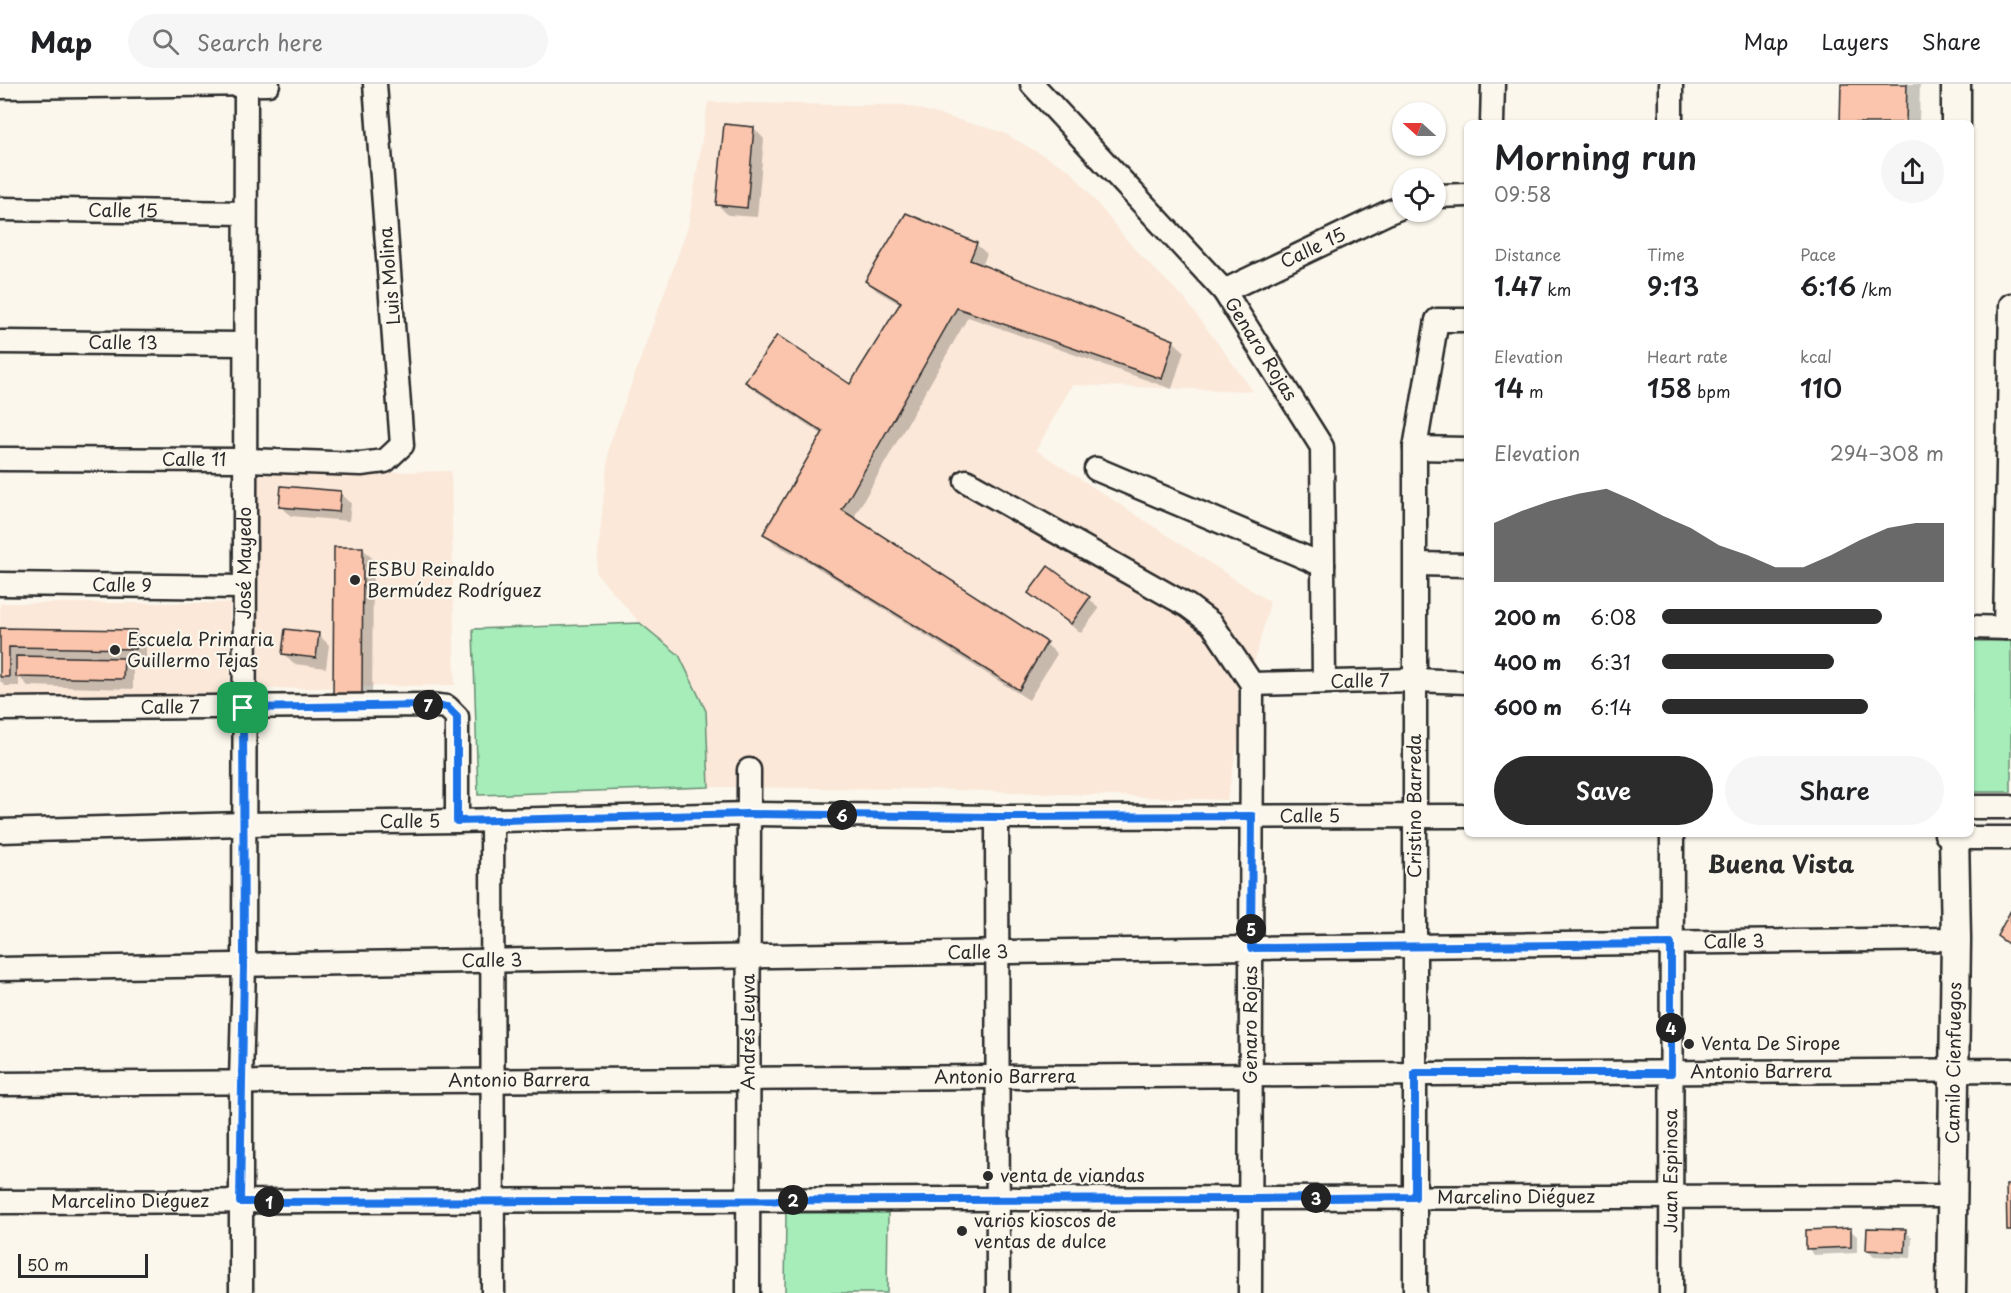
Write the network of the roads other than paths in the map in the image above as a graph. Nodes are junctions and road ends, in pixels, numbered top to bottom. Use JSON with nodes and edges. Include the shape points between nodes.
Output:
{"nodes":[{"id":1,"x":246,"y":84,"type":"edge"},
{"id":2,"x":268,"y":84,"type":"edge"},
{"id":3,"x":375,"y":84,"type":"edge"},
{"id":4,"x":1032,"y":84,"type":"edge"},
{"id":5,"x":1493,"y":84,"type":"edge"},
{"id":6,"x":1671,"y":84,"type":"edge"},
{"id":7,"x":1956,"y":84,"type":"edge"},
{"id":8,"x":0,"y":87,"type":"edge"},
{"id":9,"x":1492,"y":120,"type":"edge"},
{"id":10,"x":1671,"y":120,"type":"edge"},
{"id":11,"x":1956,"y":120,"type":"edge"},
{"id":12,"x":1464,"y":195,"type":"edge"},
{"id":13,"x":1446,"y":196,"type":"edge"},
{"id":14,"x":0,"y":210,"type":"edge"},
{"id":15,"x":1392,"y":211,"type":"edge"},
{"id":16,"x":245,"y":213,"type":"junction"},
{"id":17,"x":1224,"y":291,"type":"junction"},
{"id":18,"x":2011,"y":305,"type":"edge"},
{"id":19,"x":1464,"y":320,"type":"edge"},
{"id":20,"x":0,"y":342,"type":"edge"},
{"id":21,"x":245,"y":344,"type":"junction"},
{"id":22,"x":1415,"y":448,"type":"junction"},
{"id":23,"x":1464,"y":449,"type":"edge"},
{"id":24,"x":0,"y":459,"type":"edge"},
{"id":25,"x":244,"y":460,"type":"junction"},
{"id":26,"x":385,"y":461,"type":"joint"},
{"id":27,"x":1096,"y":469,"type":"dead end"},
{"id":28,"x":966,"y":481,"type":"dead end"},
{"id":29,"x":1416,"y":564,"type":"junction"},
{"id":30,"x":1323,"y":565,"type":"junction"},
{"id":31,"x":1464,"y":565,"type":"edge"},
{"id":32,"x":0,"y":584,"type":"edge"},
{"id":33,"x":244,"y":588,"type":"junction"},
{"id":34,"x":1974,"y":627,"type":"edge"},
{"id":35,"x":2008,"y":628,"type":"edge"},
{"id":36,"x":1415,"y":680,"type":"junction"},
{"id":37,"x":1324,"y":682,"type":"junction"},
{"id":38,"x":1464,"y":682,"type":"edge"},
{"id":39,"x":1252,"y":684,"type":"junction"},
{"id":40,"x":243,"y":708,"type":"junction"},
{"id":41,"x":0,"y":709,"type":"edge"},
{"id":42,"x":749,"y":770,"type":"dead end"},
{"id":43,"x":1974,"y":807,"type":"edge"},
{"id":44,"x":2011,"y":807,"type":"edge"},
{"id":45,"x":748,"y":814,"type":"junction"},
{"id":46,"x":1416,"y":815,"type":"junction"},
{"id":47,"x":1252,"y":816,"type":"junction"},
{"id":48,"x":1464,"y":816,"type":"edge"},
{"id":49,"x":997,"y":817,"type":"junction"},
{"id":50,"x":492,"y":819,"type":"junction"},
{"id":51,"x":457,"y":821,"type":"junction"},
{"id":52,"x":243,"y":824,"type":"junction"},
{"id":53,"x":0,"y":831,"type":"edge"},
{"id":54,"x":1974,"y":836,"type":"edge"},
{"id":55,"x":1672,"y":837,"type":"edge"},
{"id":56,"x":1951,"y":837,"type":"edge"},
{"id":57,"x":2011,"y":838,"type":"edge"},
{"id":58,"x":1956,"y":939,"type":"junction"},
{"id":59,"x":1671,"y":944,"type":"junction"},
{"id":60,"x":1415,"y":946,"type":"junction"},
{"id":61,"x":1251,"y":948,"type":"junction"},
{"id":62,"x":996,"y":954,"type":"junction"},
{"id":63,"x":747,"y":958,"type":"junction"},
{"id":64,"x":494,"y":961,"type":"junction"},
{"id":65,"x":244,"y":965,"type":"junction"},
{"id":66,"x":0,"y":969,"type":"edge"},
{"id":67,"x":2011,"y":1070,"type":"edge"},
{"id":68,"x":1953,"y":1071,"type":"junction"},
{"id":69,"x":1415,"y":1073,"type":"junction"},
{"id":70,"x":1671,"y":1073,"type":"junction"},
{"id":71,"x":1251,"y":1075,"type":"junction"},
{"id":72,"x":997,"y":1077,"type":"junction"},
{"id":73,"x":748,"y":1078,"type":"junction"},
{"id":74,"x":493,"y":1080,"type":"junction"},
{"id":75,"x":241,"y":1081,"type":"junction"},
{"id":76,"x":0,"y":1084,"type":"edge"},
{"id":77,"x":1952,"y":1196,"type":"junction"},
{"id":78,"x":1415,"y":1197,"type":"junction"},
{"id":79,"x":1671,"y":1197,"type":"junction"},
{"id":80,"x":1251,"y":1199,"type":"junction"},
{"id":81,"x":998,"y":1200,"type":"junction"},
{"id":82,"x":493,"y":1201,"type":"junction"},
{"id":83,"x":747,"y":1201,"type":"junction"},
{"id":84,"x":0,"y":1202,"type":"edge"},
{"id":85,"x":240,"y":1202,"type":"junction"},
{"id":86,"x":241,"y":1293,"type":"edge"},
{"id":87,"x":493,"y":1293,"type":"edge"},
{"id":88,"x":748,"y":1293,"type":"edge"},
{"id":89,"x":998,"y":1293,"type":"edge"},
{"id":90,"x":1250,"y":1293,"type":"edge"},
{"id":91,"x":1415,"y":1293,"type":"edge"},
{"id":92,"x":1671,"y":1293,"type":"edge"},
{"id":93,"x":1951,"y":1293,"type":"edge"}],
"edges":[{"from":1,"to":2,"type":"street"},
{"from":1,"to":8,"type":"street"},
{"from":1,"to":16,"type":"street","name":"José Mayedo"},
{"from":3,"to":26,"type":"street","name":"Luis Molina","via":[[402,445]]},
{"from":4,"to":17,"type":"street","name":"Genaro Rojas"},
{"from":5,"to":9,"type":"street"},
{"from":6,"to":10,"type":"street"},
{"from":7,"to":11,"type":"main road"},
{"from":12,"to":13,"type":"street"},
{"from":14,"to":16,"type":"street","name":"Calle 15"},
{"from":15,"to":17,"type":"street","name":"Calle 15"},
{"from":16,"to":21,"type":"street","name":"José Mayedo"},
{"from":17,"to":30,"type":"street","name":"Genaro Rojas","via":[[1322,447]]},
{"from":18,"to":35,"type":"street"},
{"from":19,"to":22,"type":"street","name":"Cristino Barreda","via":[[1437,320]]},
{"from":20,"to":21,"type":"street","name":"Calle 13"},
{"from":21,"to":25,"type":"street","name":"José Mayedo"},
{"from":22,"to":23,"type":"street"},
{"from":22,"to":29,"type":"street","name":"Cristino Barreda"},
{"from":24,"to":25,"type":"street","name":"Calle 11"},
{"from":25,"to":26,"type":"street","name":"Calle 11","via":[[361,464]]},
{"from":25,"to":33,"type":"street","name":"José Mayedo"},
{"from":27,"to":30,"type":"street"},
{"from":28,"to":39,"type":"street","via":[[1188,606],[1212,624]]},
{"from":29,"to":31,"type":"street"},
{"from":29,"to":36,"type":"street","name":"Cristino Barreda"},
{"from":30,"to":37,"type":"street","name":"Genaro Rojas"},
{"from":32,"to":33,"type":"street","name":"Calle 9"},
{"from":33,"to":40,"type":"street","name":"José Mayedo"},
{"from":34,"to":35,"type":"street"},
{"from":36,"to":37,"type":"street","name":"Calle 7"},
{"from":36,"to":38,"type":"street","name":"Calle 7"},
{"from":36,"to":46,"type":"street","name":"Cristino Barreda"},
{"from":37,"to":39,"type":"street","name":"Calle 7"},
{"from":39,"to":47,"type":"street","name":"Genaro Rojas"},
{"from":40,"to":41,"type":"street","name":"Calle 7"},
{"from":40,"to":51,"type":"street","name":"Calle 7","via":[[447,707],[457,717]]},
{"from":40,"to":52,"type":"street","name":"José Mayedo"},
{"from":42,"to":45,"type":"street","name":"Andrés Leyva"},
{"from":43,"to":44,"type":"street"},
{"from":45,"to":49,"type":"street","name":"Calle 5"},
{"from":45,"to":50,"type":"street","name":"Calle 5"},
{"from":45,"to":63,"type":"street","name":"Andrés Leyva"},
{"from":46,"to":47,"type":"street","name":"Calle 5"},
{"from":46,"to":48,"type":"street","name":"Calle 5"},
{"from":46,"to":60,"type":"street","name":"Cristino Barreda"},
{"from":47,"to":49,"type":"street","name":"Calle 5"},
{"from":47,"to":61,"type":"street","name":"Genaro Rojas"},
{"from":49,"to":62,"type":"street"},
{"from":50,"to":51,"type":"street","name":"Calle 5"},
{"from":50,"to":64,"type":"street"},
{"from":51,"to":52,"type":"street","name":"Calle 5"},
{"from":52,"to":53,"type":"street","name":"Calle 5"},
{"from":52,"to":65,"type":"street","name":"José Mayedo"},
{"from":54,"to":57,"type":"street"},
{"from":55,"to":59,"type":"street","name":"Juan Espinosa"},
{"from":56,"to":58,"type":"main road","name":"Camilo Cienfuegos"},
{"from":58,"to":59,"type":"street","name":"Calle 3"},
{"from":58,"to":68,"type":"main road","name":"Camilo Cienfuegos"},
{"from":59,"to":60,"type":"street","name":"Calle 3"},
{"from":59,"to":70,"type":"street","name":"Juan Espinosa"},
{"from":60,"to":61,"type":"street","name":"Calle 3"},
{"from":60,"to":69,"type":"street","name":"Cristino Barreda"},
{"from":61,"to":62,"type":"street","name":"Calle 3"},
{"from":61,"to":71,"type":"street","name":"Genaro Rojas"},
{"from":62,"to":63,"type":"street","name":"Calle 3"},
{"from":62,"to":72,"type":"street"},
{"from":63,"to":64,"type":"street","name":"Calle 3"},
{"from":63,"to":73,"type":"street","name":"Andrés Leyva"},
{"from":64,"to":65,"type":"street","name":"Calle 3"},
{"from":64,"to":74,"type":"street"},
{"from":65,"to":66,"type":"street","name":"Calle 3"},
{"from":65,"to":75,"type":"street","name":"José Mayedo"},
{"from":67,"to":68,"type":"street","name":"Antonio Barrera"},
{"from":68,"to":70,"type":"street","name":"Antonio Barrera"},
{"from":68,"to":77,"type":"main road","name":"Camilo Cienfuegos"},
{"from":69,"to":70,"type":"street","name":"Antonio Barrera"},
{"from":69,"to":71,"type":"street","name":"Antonio Barrera"},
{"from":69,"to":78,"type":"street","name":"Cristino Barreda"},
{"from":70,"to":79,"type":"street","name":"Juan Espinosa"},
{"from":71,"to":72,"type":"street","name":"Antonio Barrera"},
{"from":71,"to":80,"type":"street","name":"Genaro Rojas"},
{"from":72,"to":73,"type":"street","name":"Antonio Barrera"},
{"from":72,"to":81,"type":"street"},
{"from":73,"to":74,"type":"street","name":"Antonio Barrera"},
{"from":73,"to":83,"type":"street","name":"Andrés Leyva"},
{"from":74,"to":75,"type":"street","name":"Antonio Barrera"},
{"from":74,"to":82,"type":"street"},
{"from":75,"to":76,"type":"street","name":"Antonio Barrera"},
{"from":75,"to":85,"type":"street","name":"José Mayedo"},
{"from":77,"to":79,"type":"street","name":"Marcelino Diéguez"},
{"from":77,"to":93,"type":"main road","name":"Camilo Cienfuegos"},
{"from":78,"to":79,"type":"street","name":"Marcelino Diéguez"},
{"from":78,"to":80,"type":"street","name":"Marcelino Diéguez"},
{"from":78,"to":91,"type":"street","name":"Cristino Barreda"},
{"from":79,"to":92,"type":"street","name":"Juan Espinosa"},
{"from":80,"to":81,"type":"street","name":"Marcelino Diéguez"},
{"from":80,"to":90,"type":"street","name":"Genaro Rojas"},
{"from":81,"to":83,"type":"street","name":"Marcelino Diéguez"},
{"from":81,"to":89,"type":"street"},
{"from":82,"to":83,"type":"street","name":"Marcelino Diéguez"},
{"from":82,"to":85,"type":"street","name":"Marcelino Diéguez"},
{"from":82,"to":87,"type":"street"},
{"from":83,"to":88,"type":"street","name":"Andrés Leyva"},
{"from":84,"to":85,"type":"street","name":"Marcelino Diéguez"},
{"from":85,"to":86,"type":"street","name":"José Mayedo"}]}
